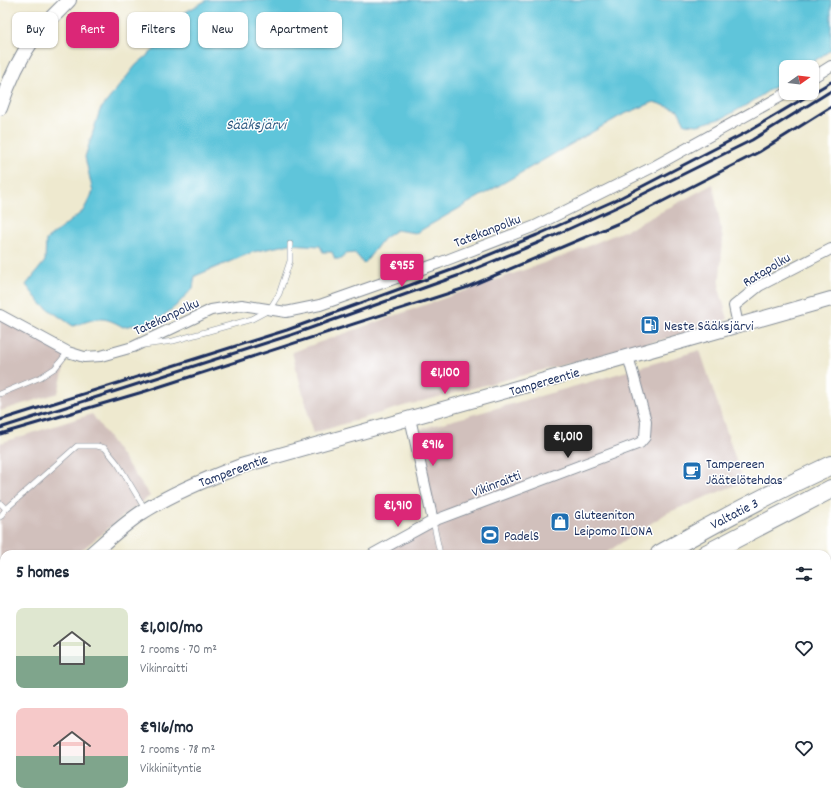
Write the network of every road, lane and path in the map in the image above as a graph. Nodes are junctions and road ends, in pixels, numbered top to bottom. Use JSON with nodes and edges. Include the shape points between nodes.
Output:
{"nodes":[{"id":1,"x":69,"y":0,"type":"edge"},
{"id":2,"x":831,"y":66,"type":"edge"},
{"id":3,"x":819,"y":74,"type":"edge"},
{"id":4,"x":3,"y":90,"type":"edge"},
{"id":5,"x":779,"y":98,"type":"edge"},
{"id":6,"x":0,"y":108,"type":"edge"},
{"id":7,"x":290,"y":244,"type":"dead end"},
{"id":8,"x":831,"y":249,"type":"edge"},
{"id":9,"x":831,"y":299,"type":"edge"},
{"id":10,"x":269,"y":310,"type":"junction"},
{"id":11,"x":0,"y":314,"type":"edge"},
{"id":12,"x":738,"y":325,"type":"junction"},
{"id":13,"x":133,"y":346,"type":"junction"},
{"id":14,"x":68,"y":352,"type":"junction"},
{"id":15,"x":628,"y":356,"type":"junction"},
{"id":16,"x":0,"y":394,"type":"edge"},
{"id":17,"x":410,"y":418,"type":"junction"},
{"id":18,"x":831,"y":465,"type":"edge"},
{"id":19,"x":831,"y":489,"type":"edge"},
{"id":20,"x":0,"y":503,"type":"edge"},
{"id":21,"x":6,"y":510,"type":"junction"},
{"id":22,"x":146,"y":510,"type":"junction"},
{"id":23,"x":0,"y":517,"type":"edge"},
{"id":24,"x":433,"y":521,"type":"junction"},
{"id":25,"x":96,"y":550,"type":"edge"},
{"id":26,"x":380,"y":550,"type":"edge"},
{"id":27,"x":439,"y":550,"type":"edge"},
{"id":28,"x":667,"y":550,"type":"edge"},
{"id":29,"x":714,"y":550,"type":"edge"}],
"edges":[{"from":1,"to":4,"type":"main road","via":[[36,36]]},
{"from":2,"to":3,"type":"street"},
{"from":4,"to":6,"type":"main road"},
{"from":5,"to":10,"type":"street","name":"Tatekanpolku","via":[[655,166],[535,226],[320,305],[286,312]]},
{"from":7,"to":10,"type":"lane","via":[[290,261],[280,294]]},
{"from":8,"to":12,"type":"street","name":"Ratapolku","via":[[759,286],[734,306]]},
{"from":9,"to":12,"type":"main road","name":"Tampereentie"},
{"from":10,"to":13,"type":"lane","via":[[252,319],[173,342]]},
{"from":10,"to":13,"type":"street","name":"Tatekanpolku","via":[[242,305],[211,310]]},
{"from":11,"to":14,"type":"street","name":"Tatekanpolku"},
{"from":12,"to":15,"type":"main road","name":"Tampereentie"},
{"from":13,"to":14,"type":"street","name":"Tatekanpolku","via":[[101,356],[84,357]]},
{"from":14,"to":16,"type":"lane","via":[[55,368],[41,377]]},
{"from":15,"to":17,"type":"main road","name":"Tampereentie"},
{"from":15,"to":24,"type":"street","name":"Vikinraitti","via":[[646,421],[645,437],[640,443]]},
{"from":17,"to":22,"type":"main road","name":"Tampereentie","via":[[241,466],[194,484]]},
{"from":17,"to":24,"type":"street"},
{"from":18,"to":28,"type":"highway","name":"Valtatie 3","via":[[712,524]]},
{"from":19,"to":29,"type":"highway","name":"Valtatie 3"},
{"from":20,"to":21,"type":"lane"},
{"from":21,"to":22,"type":"lane","via":[[77,446],[97,446],[105,448],[118,464]]},
{"from":21,"to":23,"type":"lane"},
{"from":22,"to":25,"type":"main road","name":"Tampereentie"},
{"from":24,"to":26,"type":"street","name":"Vikinraitti"},
{"from":24,"to":27,"type":"lane"}]}
